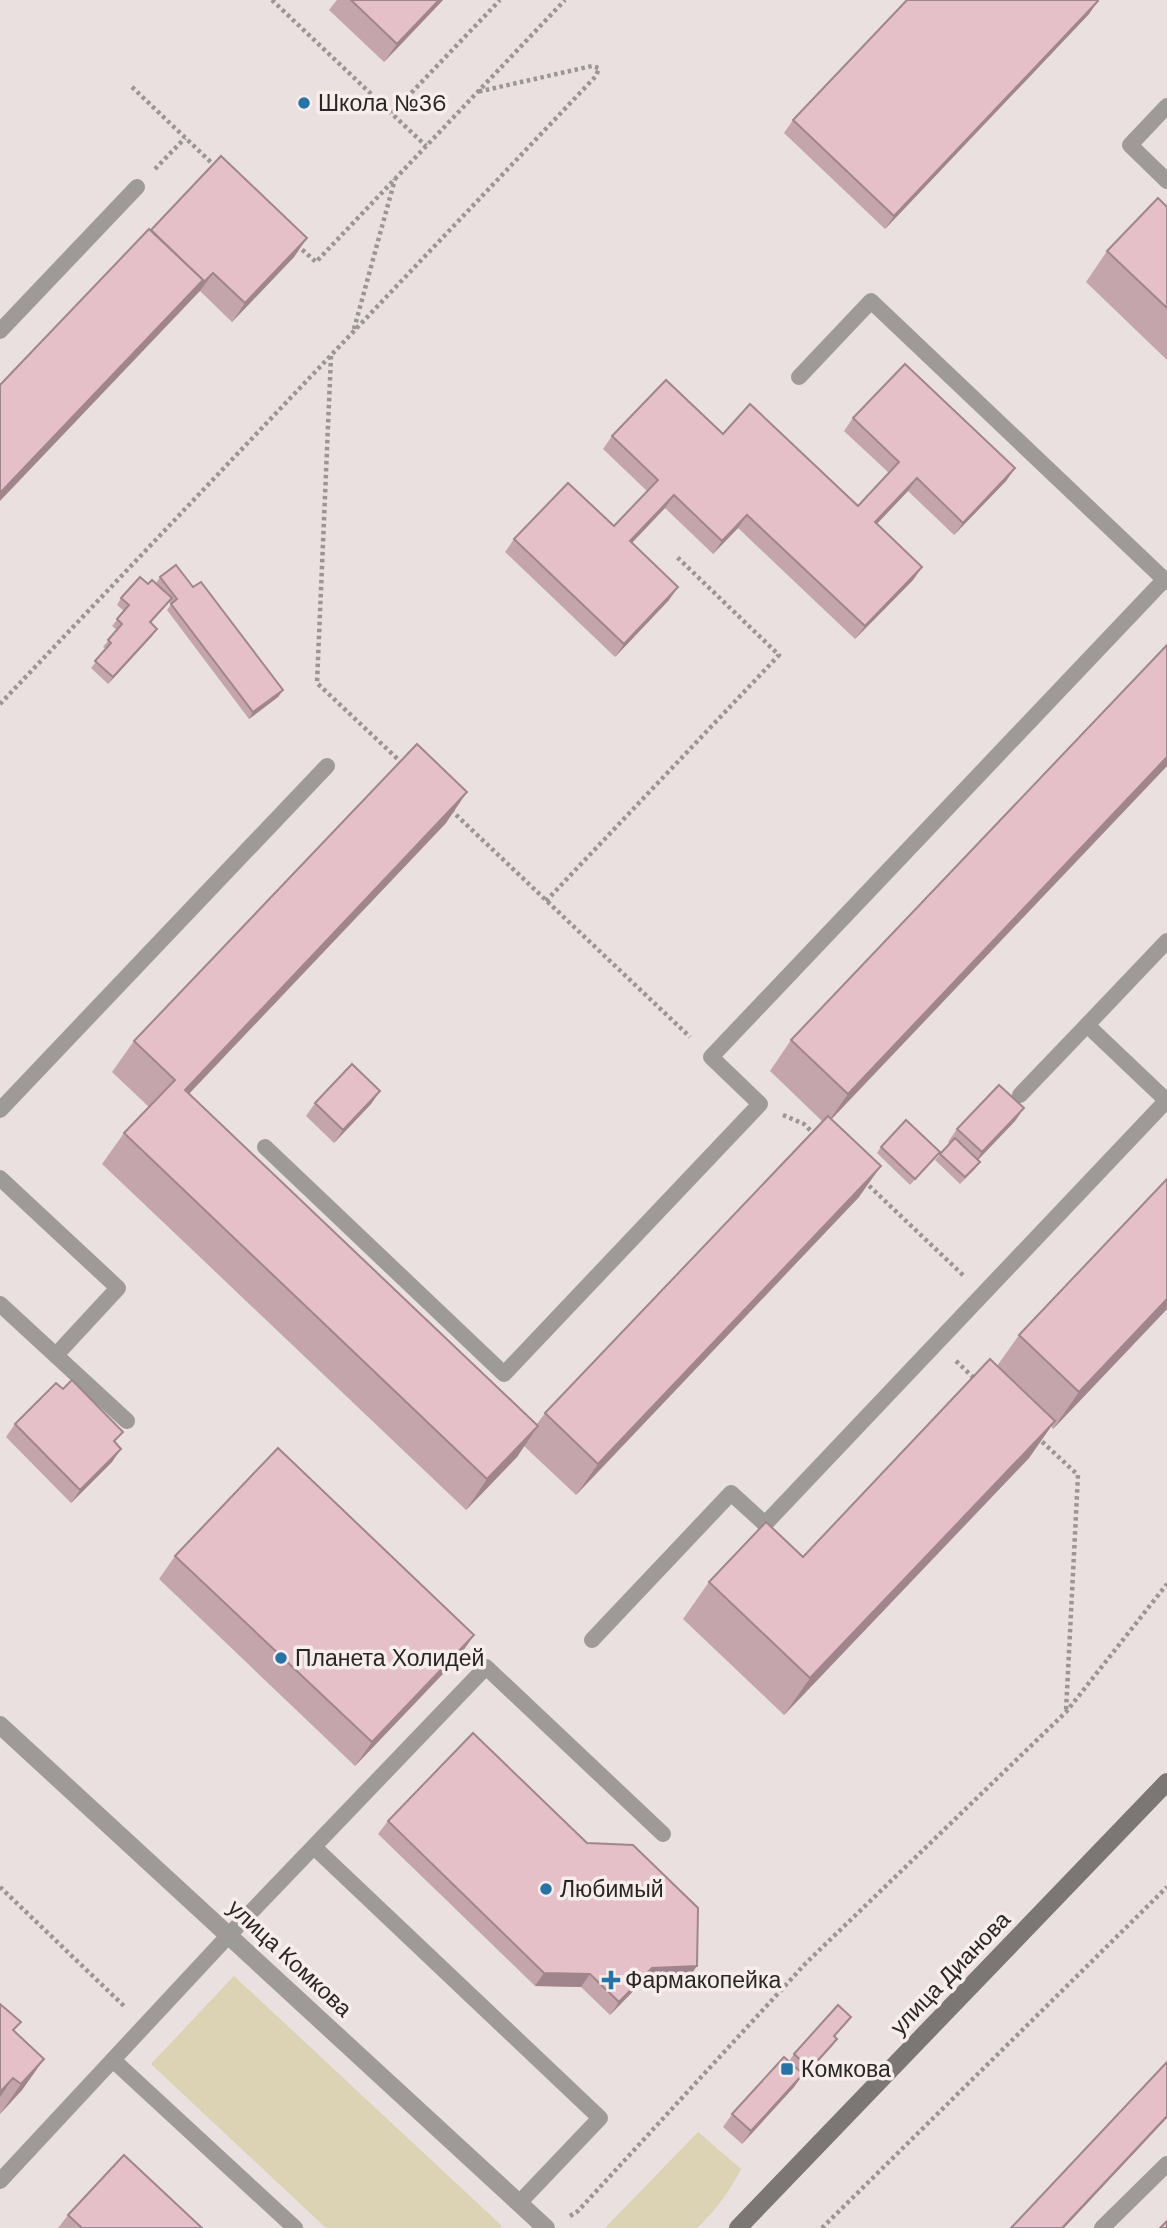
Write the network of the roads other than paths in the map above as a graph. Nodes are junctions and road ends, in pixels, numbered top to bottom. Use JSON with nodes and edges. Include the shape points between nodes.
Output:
{"nodes":[{"id":1,"x":1167,"y":106,"type":"edge"},
{"id":2,"x":1167,"y":181,"type":"edge"},
{"id":3,"x":137,"y":187,"type":"road end"},
{"id":4,"x":0,"y":331,"type":"edge"},
{"id":5,"x":799,"y":377,"type":"dead end"},
{"id":6,"x":1166,"y":581,"type":"edge"},
{"id":7,"x":327,"y":766,"type":"dead end"},
{"id":8,"x":1167,"y":941,"type":"edge"},
{"id":9,"x":1087,"y":1025,"type":"junction"},
{"id":10,"x":1020,"y":1095,"type":"dead end"},
{"id":11,"x":1167,"y":1101,"type":"edge"},
{"id":12,"x":0,"y":1110,"type":"edge"},
{"id":13,"x":265,"y":1147,"type":"dead end"},
{"id":14,"x":0,"y":1178,"type":"edge"},
{"id":15,"x":0,"y":1304,"type":"edge"},
{"id":16,"x":56,"y":1355,"type":"junction"},
{"id":17,"x":127,"y":1422,"type":"dead end"},
{"id":18,"x":592,"y":1640,"type":"dead end"},
{"id":19,"x":0,"y":1725,"type":"edge"},
{"id":20,"x":1167,"y":1782,"type":"edge"},
{"id":21,"x":663,"y":1834,"type":"dead end"},
{"id":22,"x":315,"y":1847,"type":"junction"},
{"id":23,"x":229,"y":1935,"type":"junction"},
{"id":24,"x":113,"y":2060,"type":"junction"},
{"id":25,"x":1167,"y":2164,"type":"edge"},
{"id":26,"x":0,"y":2181,"type":"edge"},
{"id":27,"x":520,"y":2202,"type":"junction"},
{"id":28,"x":295,"y":2228,"type":"edge"},
{"id":29,"x":546,"y":2228,"type":"edge"},
{"id":30,"x":738,"y":2228,"type":"edge"},
{"id":31,"x":1102,"y":2228,"type":"edge"}],
"edges":[{"from":1,"to":2,"type":"lane","via":[[1130,145]]},
{"from":3,"to":4,"type":"lane"},
{"from":5,"to":6,"type":"lane","via":[[871,301]]},
{"from":6,"to":13,"type":"lane","via":[[711,1057],[760,1104],[504,1374]]},
{"from":7,"to":12,"type":"lane"},
{"from":8,"to":9,"type":"lane"},
{"from":9,"to":10,"type":"lane"},
{"from":9,"to":11,"type":"lane"},
{"from":11,"to":18,"type":"lane","via":[[765,1524],[731,1493]]},
{"from":14,"to":16,"type":"lane","via":[[118,1288]]},
{"from":15,"to":16,"type":"lane"},
{"from":16,"to":17,"type":"lane"},
{"from":19,"to":23,"type":"street","name":"улица Комкова"},
{"from":20,"to":30,"type":"main road","name":"улица Дианова"},
{"from":21,"to":22,"type":"lane","via":[[486,1667]]},
{"from":22,"to":23,"type":"lane"},
{"from":22,"to":27,"type":"lane","via":[[600,2118]]},
{"from":23,"to":24,"type":"lane"},
{"from":23,"to":27,"type":"street","name":"улица Комкова"},
{"from":24,"to":26,"type":"lane"},
{"from":24,"to":28,"type":"lane"},
{"from":25,"to":31,"type":"lane"},
{"from":27,"to":29,"type":"street","name":"улица Комкова"}]}
